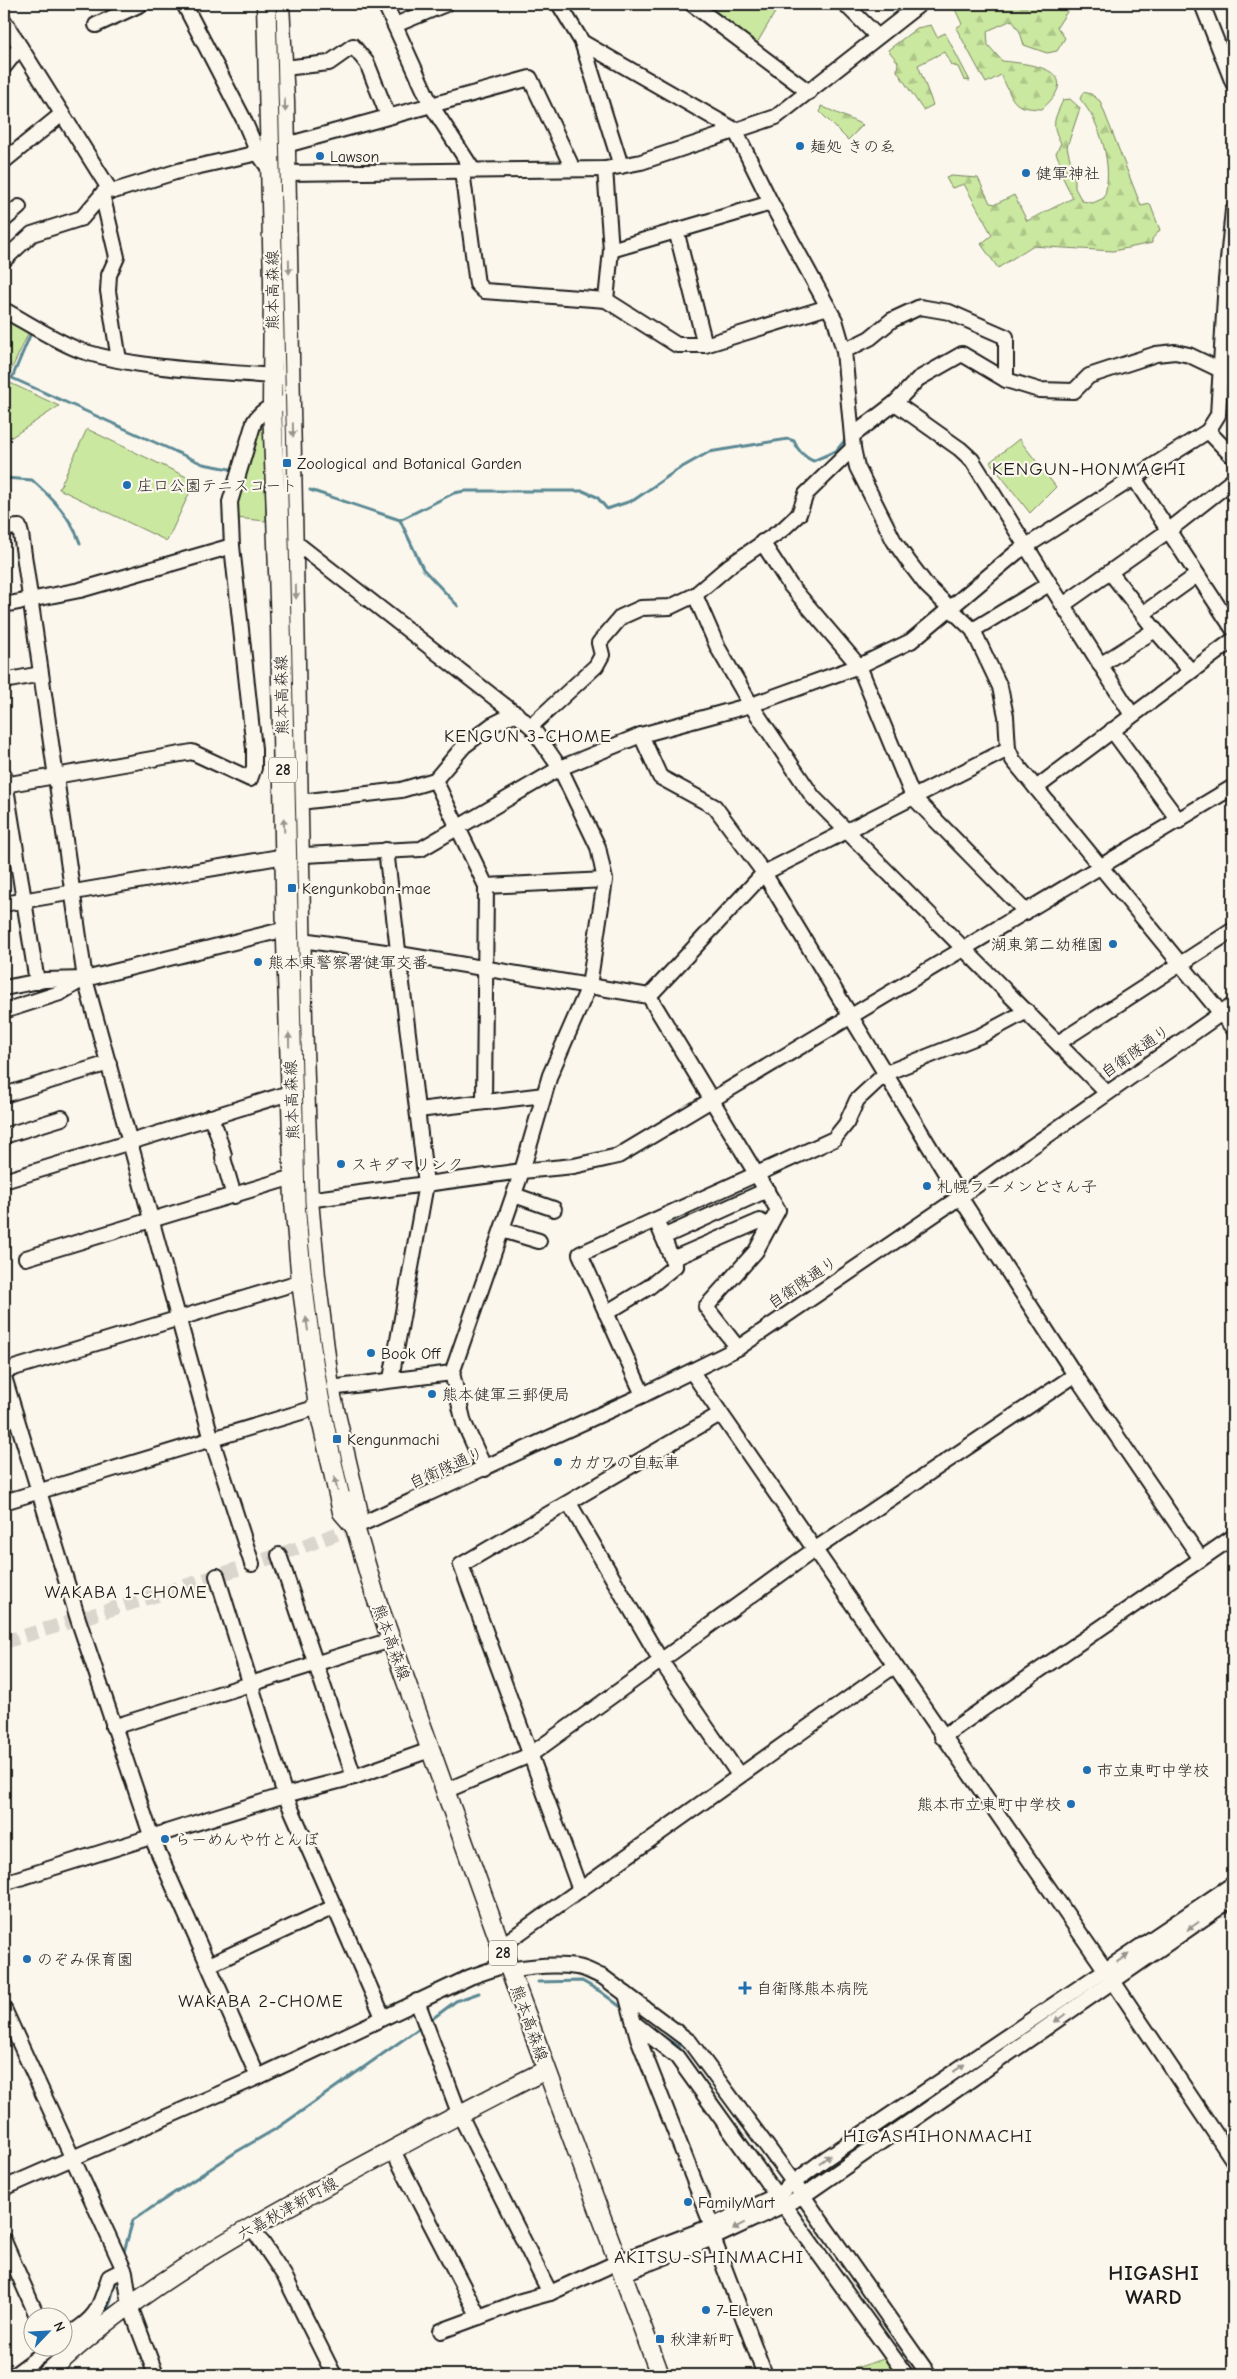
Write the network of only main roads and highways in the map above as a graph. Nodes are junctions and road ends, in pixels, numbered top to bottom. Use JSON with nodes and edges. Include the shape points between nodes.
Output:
{"nodes":[{"id":1,"x":266,"y":4,"type":"edge"},
{"id":2,"x":280,"y":4,"type":"edge"},
{"id":3,"x":278,"y":172,"type":"junction"},
{"id":4,"x":293,"y":856,"type":"junction"},
{"id":5,"x":294,"y":934,"type":"junction"},
{"id":6,"x":302,"y":1201,"type":"junction"},
{"id":7,"x":308,"y":1279,"type":"junction"},
{"id":8,"x":355,"y":1527,"type":"junction"},
{"id":9,"x":546,"y":2070,"type":"junction"},
{"id":10,"x":46,"y":2375,"type":"edge"},
{"id":11,"x":660,"y":2375,"type":"edge"}],
"edges":[{"from":1,"to":3,"type":"main road","name":"熊本高森線","number":"28"},
{"from":2,"to":3,"type":"main road","name":"熊本高森線","number":"28","one_way":true,"via":[[286,145]]},
{"from":4,"to":3,"type":"main road","name":"熊本高森線","number":"28","one_way":true,"via":[[272,405]]},
{"from":3,"to":4,"type":"main road","name":"熊本高森線","number":"28","one_way":true,"via":[[292,402],[300,802]]},
{"from":4,"to":5,"type":"main road","name":"熊本高森線","number":"28"},
{"from":5,"to":6,"type":"main road","name":"熊本高森線","number":"28","via":[[306,1087]]},
{"from":6,"to":5,"type":"main road","name":"熊本高森線","number":"28","one_way":true,"via":[[293,1177],[290,1093]]},
{"from":6,"to":7,"type":"main road","name":"熊本高森線","number":"28"},
{"from":7,"to":8,"type":"main road","name":"熊本高森線","number":"28","via":[[358,1509]]},
{"from":8,"to":7,"type":"main road","name":"熊本高森線","number":"28","one_way":true,"via":[[342,1512],[318,1407]]},
{"from":8,"to":9,"type":"main road","name":"熊本高森線","number":"28","via":[[375,1595]]},
{"from":9,"to":10,"type":"main road","name":"六嘉秋津新町線","via":[[458,2113],[251,2226],[130,2306]]},
{"from":9,"to":11,"type":"main road","name":"熊本高森線","number":"28"}]}
